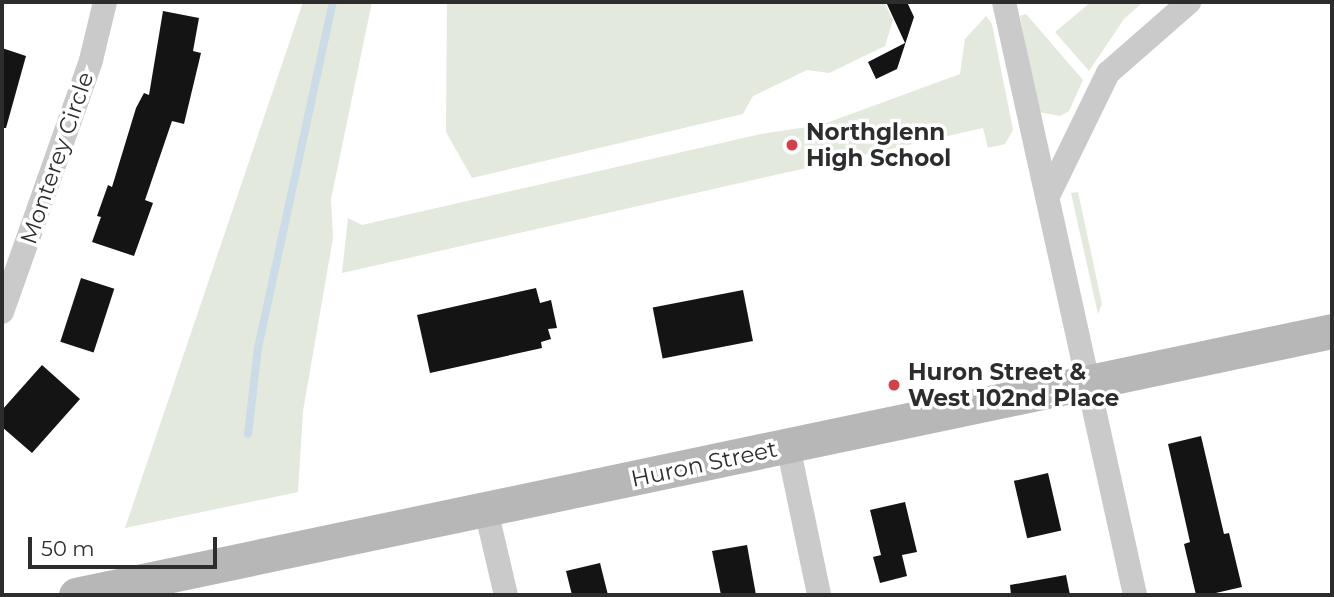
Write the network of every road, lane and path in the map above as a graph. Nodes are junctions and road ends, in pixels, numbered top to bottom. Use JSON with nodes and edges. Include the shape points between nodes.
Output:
{"nodes":[{"id":1,"x":105,"y":2,"type":"edge"},
{"id":2,"x":1004,"y":2,"type":"edge"},
{"id":3,"x":1189,"y":2,"type":"edge"},
{"id":4,"x":1048,"y":196,"type":"junction"},
{"id":5,"x":2,"y":312,"type":"edge"},
{"id":6,"x":1332,"y":331,"type":"edge"},
{"id":7,"x":1090,"y":383,"type":"junction"},
{"id":8,"x":788,"y":446,"type":"junction"},
{"id":9,"x":486,"y":510,"type":"junction"},
{"id":10,"x":94,"y":593,"type":"edge"},
{"id":11,"x":506,"y":595,"type":"edge"},
{"id":12,"x":819,"y":595,"type":"edge"},
{"id":13,"x":1135,"y":595,"type":"edge"}],
"edges":[{"from":1,"to":5,"type":"street","name":"Monterey Circle","via":[[91,60]]},
{"from":2,"to":4,"type":"street"},
{"from":3,"to":4,"type":"street","via":[[1108,73]]},
{"from":4,"to":7,"type":"street"},
{"from":6,"to":7,"type":"main road","name":"Huron Street"},
{"from":7,"to":8,"type":"main road","name":"Huron Street"},
{"from":7,"to":13,"type":"street"},
{"from":8,"to":9,"type":"main road","name":"Huron Street"},
{"from":8,"to":12,"type":"street"},
{"from":9,"to":10,"type":"main road","name":"Huron Street"},
{"from":9,"to":11,"type":"street"}]}
